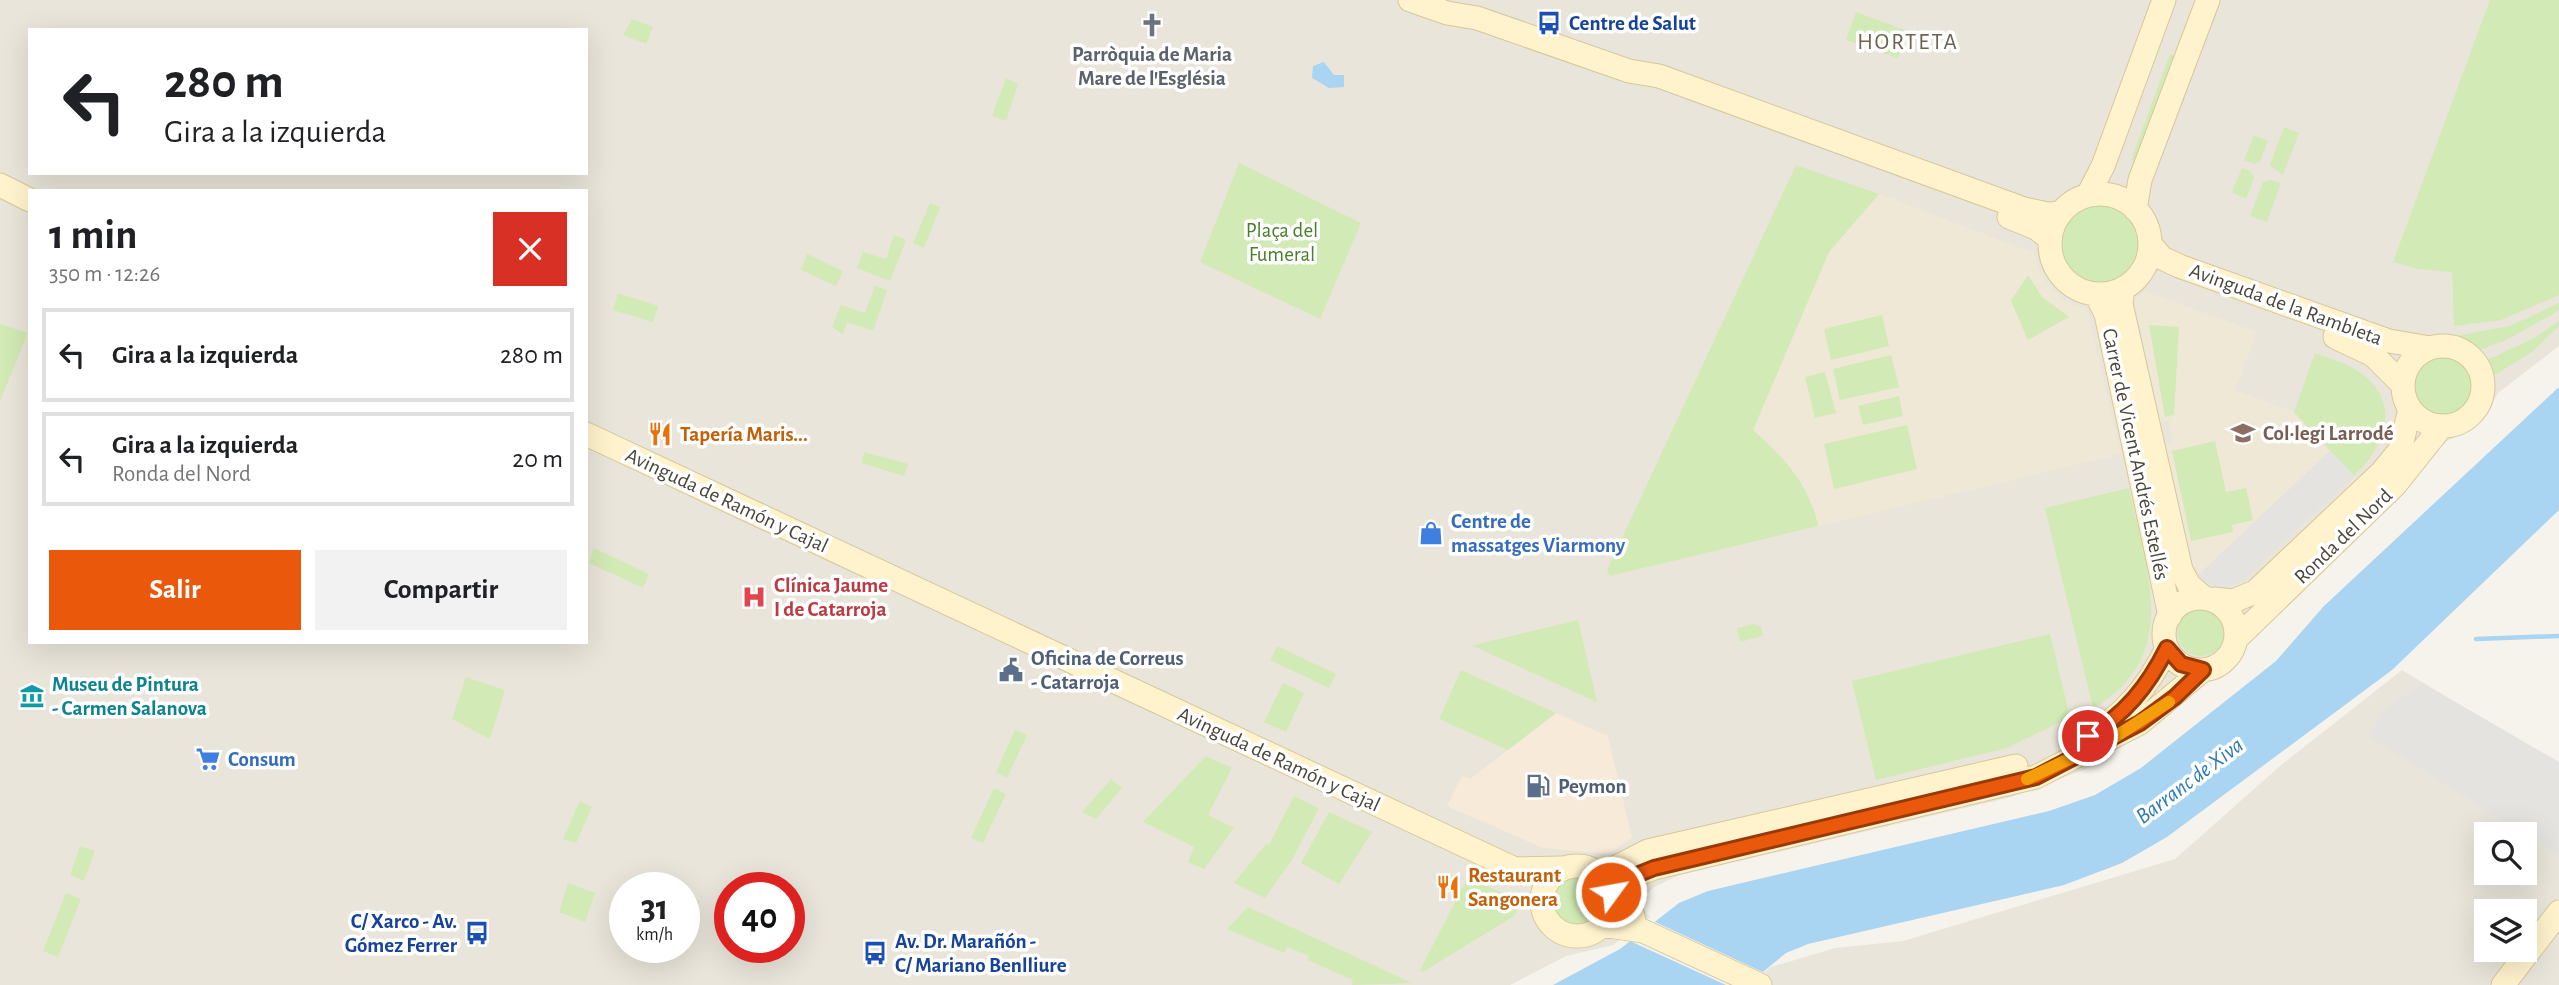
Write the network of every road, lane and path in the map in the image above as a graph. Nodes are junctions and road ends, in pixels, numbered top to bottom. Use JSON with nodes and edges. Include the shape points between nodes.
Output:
{"nodes":[{"id":1,"x":1410,"y":0,"type":"edge"},
{"id":2,"x":1450,"y":0,"type":"edge"},
{"id":3,"x":2164,"y":0,"type":"edge"},
{"id":4,"x":2208,"y":0,"type":"edge"},
{"id":5,"x":1478,"y":18,"type":"junction"},
{"id":6,"x":1788,"y":130,"type":"junction"},
{"id":7,"x":0,"y":185,"type":"edge"},
{"id":8,"x":2088,"y":195,"type":"junction"},
{"id":9,"x":28,"y":199,"type":"edge"},
{"id":10,"x":2135,"y":209,"type":"junction"},
{"id":11,"x":2061,"y":212,"type":"junction"},
{"id":12,"x":2050,"y":239,"type":"junction"},
{"id":13,"x":2150,"y":244,"type":"junction"},
{"id":14,"x":2141,"y":273,"type":"junction"},
{"id":15,"x":2123,"y":288,"type":"junction"},
{"id":16,"x":2096,"y":294,"type":"junction"},
{"id":17,"x":2430,"y":348,"type":"junction"},
{"id":18,"x":2403,"y":385,"type":"junction"},
{"id":19,"x":2410,"y":409,"type":"junction"},
{"id":20,"x":2442,"y":426,"type":"junction"},
{"id":21,"x":588,"y":435,"type":"edge"},
{"id":22,"x":2209,"y":599,"type":"junction"},
{"id":23,"x":2170,"y":616,"type":"junction"},
{"id":24,"x":2236,"y":639,"type":"junction"},
{"id":25,"x":2167,"y":648,"type":"junction"},
{"id":26,"x":2203,"y":670,"type":"junction"},
{"id":27,"x":1563,"y":868,"type":"junction"},
{"id":28,"x":1516,"y":869,"type":"junction"},
{"id":29,"x":1634,"y":876,"type":"junction"},
{"id":30,"x":1608,"y":889,"type":"junction"},
{"id":31,"x":1541,"y":900,"type":"junction"},
{"id":32,"x":2559,"y":912,"type":"edge"},
{"id":33,"x":1602,"y":925,"type":"junction"},
{"id":34,"x":1639,"y":926,"type":"junction"},
{"id":35,"x":1758,"y":984,"type":"edge"},
{"id":36,"x":2503,"y":985,"type":"edge"}],
"edges":[{"from":1,"to":5,"type":"street"},
{"from":2,"to":5,"type":"street"},
{"from":3,"to":8,"type":"street"},
{"from":4,"to":10,"type":"street","via":[[2140,180]]},
{"from":5,"to":6,"type":"street","via":[[1629,71],[1660,76]]},
{"from":6,"to":11,"type":"street","via":[[2024,209]]},
{"from":6,"to":12,"type":"street","via":[[2020,221]]},
{"from":7,"to":9,"type":"street"},
{"from":8,"to":10,"type":"street","via":[[2119,197]]},
{"from":8,"to":11,"type":"street"},
{"from":10,"to":13,"type":"street","via":[[2148,229]]},
{"from":11,"to":12,"type":"street"},
{"from":12,"to":16,"type":"street","via":[[2051,255],[2061,276],[2080,290]]},
{"from":13,"to":14,"type":"street"},
{"from":13,"to":17,"type":"street","name":"Avinguda de la Rambleta","via":[[2162,258],[2179,266],[2389,341]]},
{"from":14,"to":15,"type":"street"},
{"from":14,"to":18,"type":"street","name":"Avinguda de la Rambleta","via":[[2166,276],[2360,348],[2384,364]]},
{"from":15,"to":16,"type":"street"},
{"from":15,"to":22,"type":"street","name":"Carrer de Vicent Andrés Estellés","via":[[2122,304],[2180,570],[2189,586]]},
{"from":16,"to":23,"type":"street","name":"Carrer de Vicent Andrés Estellés","via":[[2106,314]]},
{"from":17,"to":18,"type":"street","via":[[2411,362]]},
{"from":17,"to":20,"type":"street","via":[[2459,349],[2477,363],[2482,375],[2475,411],[2466,419]]},
{"from":18,"to":19,"type":"street"},
{"from":19,"to":20,"type":"street","via":[[2420,419]]},
{"from":19,"to":22,"type":"street","name":"Ronda del Nord","via":[[2400,450],[2382,472],[2255,592],[2233,601]]},
{"from":20,"to":24,"type":"street","name":"Ronda del Nord","via":[[2395,485]]},
{"from":21,"to":28,"type":"street","name":"Avinguda de Ramón y Cajal"},
{"from":22,"to":23,"type":"street","via":[[2185,601]]},
{"from":22,"to":24,"type":"street","via":[[2232,617]]},
{"from":23,"to":25,"type":"street","via":[[2164,635]]},
{"from":24,"to":26,"type":"street","via":[[2225,660]]},
{"from":25,"to":26,"type":"street","via":[[2181,664]]},
{"from":25,"to":30,"type":"street","via":[[2155,672],[2124,711],[2088,736],[2029,763],[1647,851]]},
{"from":26,"to":29,"type":"street","via":[[2140,723],[2036,777]]},
{"from":27,"to":28,"type":"street","name":"Avinguda de Ramón y Cajal"},
{"from":27,"to":30,"type":"street","via":[[1581,866]]},
{"from":27,"to":31,"type":"street","via":[[1547,881]]},
{"from":28,"to":31,"type":"street","name":"Avinguda de Ramón y Cajal"},
{"from":29,"to":30,"type":"street"},
{"from":29,"to":34,"type":"street","via":[[1629,901]]},
{"from":30,"to":33,"type":"street"},
{"from":30,"to":34,"type":"street"},
{"from":31,"to":33,"type":"street","via":[[1548,922],[1569,935],[1587,934]]},
{"from":32,"to":36,"type":"street"},
{"from":33,"to":34,"type":"street"},
{"from":34,"to":35,"type":"street"}]}
